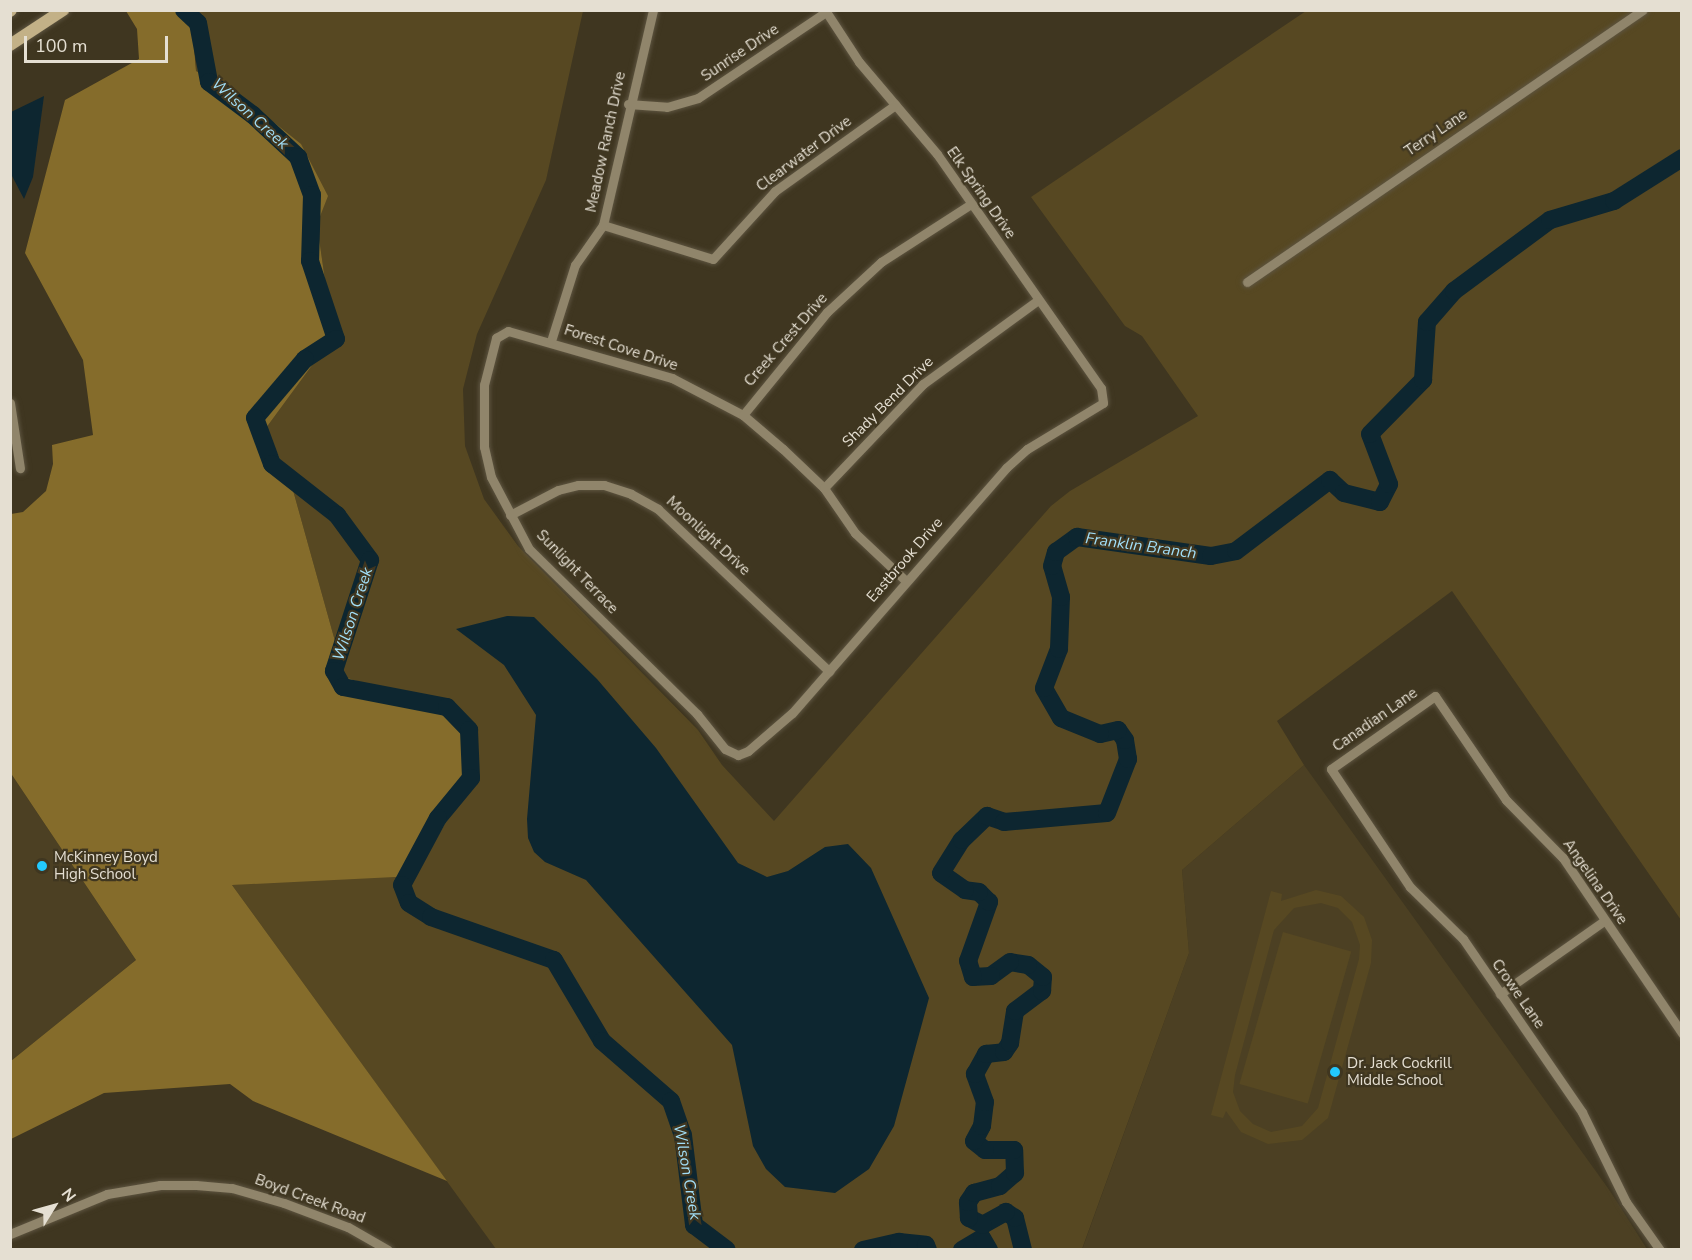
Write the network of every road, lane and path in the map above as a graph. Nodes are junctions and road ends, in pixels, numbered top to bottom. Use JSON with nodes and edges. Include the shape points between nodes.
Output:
{"nodes":[{"id":1,"x":63,"y":10,"type":"edge"},
{"id":2,"x":653,"y":10,"type":"edge"},
{"id":3,"x":1643,"y":10,"type":"edge"},
{"id":4,"x":826,"y":11,"type":"edge"},
{"id":5,"x":10,"y":45,"type":"edge"},
{"id":6,"x":628,"y":104,"type":"junction"},
{"id":7,"x":895,"y":105,"type":"junction"},
{"id":8,"x":971,"y":204,"type":"junction"},
{"id":9,"x":603,"y":225,"type":"junction"},
{"id":10,"x":1246,"y":282,"type":"dead end"},
{"id":11,"x":1038,"y":300,"type":"junction"},
{"id":12,"x":502,"y":333,"type":"joint"},
{"id":13,"x":551,"y":341,"type":"junction"},
{"id":14,"x":1106,"y":398,"type":"joint"},
{"id":15,"x":10,"y":403,"type":"edge"},
{"id":16,"x":743,"y":415,"type":"junction"},
{"id":17,"x":20,"y":468,"type":"dead end"},
{"id":18,"x":824,"y":488,"type":"junction"},
{"id":19,"x":510,"y":515,"type":"junction"},
{"id":20,"x":906,"y":581,"type":"junction"},
{"id":21,"x":829,"y":671,"type":"junction"},
{"id":22,"x":1435,"y":696,"type":"joint"},
{"id":23,"x":738,"y":755,"type":"joint"},
{"id":24,"x":1331,"y":769,"type":"joint"},
{"id":25,"x":1604,"y":921,"type":"junction"},
{"id":26,"x":1500,"y":994,"type":"junction"},
{"id":27,"x":1682,"y":1033,"type":"edge"},
{"id":28,"x":10,"y":1234,"type":"edge"},
{"id":29,"x":388,"y":1250,"type":"edge"},
{"id":30,"x":1660,"y":1250,"type":"edge"}],
"edges":[{"from":1,"to":5,"type":"main road"},
{"from":2,"to":6,"type":"street","name":"Meadow Ranch Drive"},
{"from":3,"to":10,"type":"street","name":"Terry Lane"},
{"from":4,"to":6,"type":"street","name":"Sunrise Drive","via":[[698,98],[667,106]]},
{"from":4,"to":7,"type":"street","name":"Elk Spring Drive"},
{"from":6,"to":9,"type":"street","name":"Meadow Ranch Drive"},
{"from":7,"to":8,"type":"street","name":"Elk Spring Drive","via":[[937,154]]},
{"from":7,"to":9,"type":"street","name":"Clearwater Drive","via":[[775,191],[713,260]]},
{"from":8,"to":11,"type":"street","name":"Elk Spring Drive"},
{"from":8,"to":16,"type":"street","name":"Creek Crest Drive","via":[[881,262],[827,312]]},
{"from":9,"to":13,"type":"street","name":"Meadow Ranch Drive","via":[[575,265]]},
{"from":11,"to":14,"type":"street","name":"Elk Spring Drive"},
{"from":11,"to":18,"type":"street","name":"Shady Bend Drive","via":[[923,384]]},
{"from":12,"to":13,"type":"street","name":"Forest Cove Drive","via":[[525,333]]},
{"from":12,"to":19,"type":"street","name":"Sunlight Terrace","via":[[492,350],[484,385],[484,438],[491,477]]},
{"from":13,"to":16,"type":"street","name":"Forest Cove Drive","via":[[672,378]]},
{"from":14,"to":20,"type":"street","name":"Eastbrook Drive","via":[[1099,407],[1027,449]]},
{"from":15,"to":17,"type":"street"},
{"from":16,"to":18,"type":"street","name":"Forest Cove Drive"},
{"from":18,"to":20,"type":"street","name":"Forest Cove Drive","via":[[855,533]]},
{"from":19,"to":21,"type":"street","name":"Moonlight Drive","via":[[578,484],[604,485],[631,494],[658,509]]},
{"from":19,"to":23,"type":"street","name":"Sunlight Terrace","via":[[529,549],[697,714],[725,749]]},
{"from":20,"to":21,"type":"street","name":"Eastbrook Drive"},
{"from":21,"to":23,"type":"street","name":"Eastbrook Drive","via":[[792,713]]},
{"from":22,"to":24,"type":"street","name":"Canadian Lane"},
{"from":22,"to":25,"type":"street","name":"Angelina Drive","via":[[1506,800],[1563,858]]},
{"from":24,"to":26,"type":"street","name":"Crowe Lane","via":[[1410,887],[1462,939]]},
{"from":25,"to":26,"type":"street"},
{"from":25,"to":27,"type":"street","name":"Angelina Drive"},
{"from":26,"to":30,"type":"street","name":"Crowe Lane","via":[[1582,1112],[1626,1202]]},
{"from":28,"to":29,"type":"street","name":"Boyd Creek Road","via":[[106,1194],[151,1186],[196,1185],[267,1197],[348,1227]]}]}
